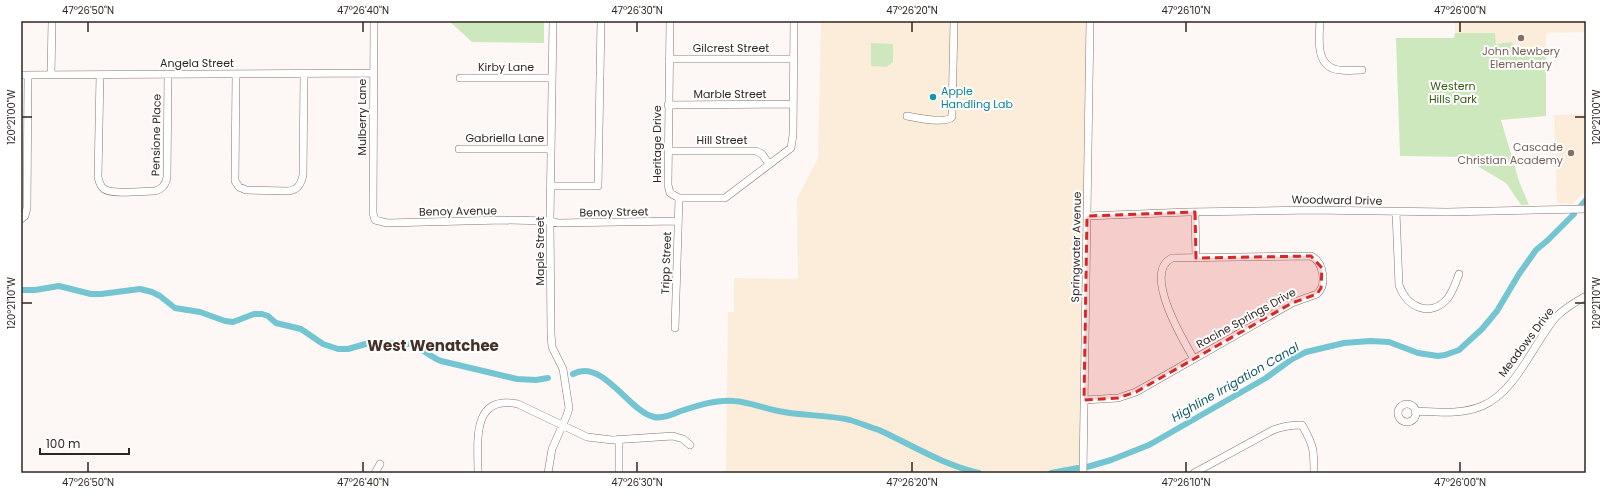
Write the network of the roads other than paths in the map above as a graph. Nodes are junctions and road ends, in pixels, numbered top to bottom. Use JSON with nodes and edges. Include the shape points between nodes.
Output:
{"nodes":[{"id":1,"x":52,"y":21,"type":"edge"},
{"id":2,"x":374,"y":21,"type":"edge"},
{"id":3,"x":553,"y":21,"type":"edge"},
{"id":4,"x":601,"y":21,"type":"edge"},
{"id":5,"x":670,"y":21,"type":"edge"},
{"id":6,"x":794,"y":21,"type":"edge"},
{"id":7,"x":954,"y":21,"type":"edge"},
{"id":8,"x":1090,"y":21,"type":"edge"},
{"id":9,"x":1320,"y":21,"type":"edge"},
{"id":10,"x":669,"y":59,"type":"junction"},
{"id":11,"x":793,"y":59,"type":"junction"},
{"id":12,"x":1362,"y":70,"type":"dead end"},
{"id":13,"x":374,"y":73,"type":"junction"},
{"id":14,"x":168,"y":74,"type":"junction"},
{"id":15,"x":236,"y":74,"type":"junction"},
{"id":16,"x":304,"y":74,"type":"junction"},
{"id":17,"x":25,"y":75,"type":"edge"},
{"id":18,"x":51,"y":75,"type":"junction"},
{"id":19,"x":100,"y":75,"type":"junction"},
{"id":20,"x":460,"y":78,"type":"dead end"},
{"id":21,"x":552,"y":78,"type":"junction"},
{"id":22,"x":793,"y":104,"type":"junction"},
{"id":23,"x":668,"y":105,"type":"junction"},
{"id":24,"x":908,"y":116,"type":"dead end"},
{"id":25,"x":459,"y":149,"type":"dead end"},
{"id":26,"x":551,"y":149,"type":"junction"},
{"id":27,"x":668,"y":151,"type":"junction"},
{"id":28,"x":769,"y":164,"type":"junction"},
{"id":29,"x":551,"y":186,"type":"junction"},
{"id":30,"x":679,"y":198,"type":"junction"},
{"id":31,"x":1586,"y":209,"type":"edge"},
{"id":32,"x":1195,"y":212,"type":"junction"},
{"id":33,"x":1396,"y":212,"type":"junction"},
{"id":34,"x":373,"y":213,"type":"joint"},
{"id":35,"x":1087,"y":216,"type":"junction"},
{"id":36,"x":21,"y":219,"type":"edge"},
{"id":37,"x":550,"y":221,"type":"junction"},
{"id":38,"x":678,"y":221,"type":"junction"},
{"id":39,"x":1196,"y":258,"type":"junction"},
{"id":40,"x":1459,"y":274,"type":"dead end"},
{"id":41,"x":1586,"y":296,"type":"edge"},
{"id":42,"x":674,"y":328,"type":"dead end"},
{"id":43,"x":1194,"y":359,"type":"junction"},
{"id":44,"x":1084,"y":400,"type":"junction"},
{"id":45,"x":1415,"y":411,"type":"dead end"},
{"id":46,"x":563,"y":426,"type":"junction"},
{"id":47,"x":619,"y":439,"type":"junction"},
{"id":48,"x":690,"y":444,"type":"dead end"},
{"id":49,"x":380,"y":464,"type":"dead end"},
{"id":50,"x":375,"y":473,"type":"edge"},
{"id":51,"x":478,"y":473,"type":"edge"},
{"id":52,"x":548,"y":473,"type":"edge"},
{"id":53,"x":619,"y":473,"type":"edge"},
{"id":54,"x":1083,"y":473,"type":"edge"},
{"id":55,"x":1194,"y":473,"type":"edge"},
{"id":56,"x":1314,"y":473,"type":"edge"}],
"edges":[{"from":1,"to":18,"type":"street"},
{"from":2,"to":13,"type":"street","name":"Mulberry Lane"},
{"from":3,"to":21,"type":"street","name":"Maple Street"},
{"from":4,"to":29,"type":"street","via":[[598,186]]},
{"from":5,"to":10,"type":"street","name":"Heritage Drive"},
{"from":6,"to":11,"type":"street"},
{"from":7,"to":24,"type":"street","via":[[952,117],[948,120]]},
{"from":8,"to":35,"type":"street","name":"Springwater Avenue"},
{"from":9,"to":12,"type":"street","via":[[1321,56],[1326,65],[1339,70]]},
{"from":10,"to":11,"type":"street","name":"Gilcrest Street"},
{"from":10,"to":23,"type":"street","name":"Heritage Drive"},
{"from":11,"to":22,"type":"street"},
{"from":13,"to":16,"type":"street","name":"Angela Street"},
{"from":13,"to":34,"type":"street","name":"Mulberry Lane"},
{"from":14,"to":15,"type":"street","name":"Angela Street"},
{"from":14,"to":19,"type":"street","name":"Angela Street"},
{"from":14,"to":19,"type":"street","name":"Pensione Place","via":[[167,181],[160,190],[134,191],[108,191],[99,183]]},
{"from":15,"to":16,"type":"street","name":"Angela Street"},
{"from":15,"to":16,"type":"street","via":[[236,185],[246,190],[293,190],[299,186],[303,175]]},
{"from":17,"to":18,"type":"street","name":"Angela Street"},
{"from":17,"to":36,"type":"street","via":[[27,208],[25,216]]},
{"from":18,"to":19,"type":"street","name":"Angela Street"},
{"from":20,"to":21,"type":"street","name":"Kirby Lane"},
{"from":21,"to":26,"type":"street","name":"Maple Street"},
{"from":22,"to":23,"type":"street","name":"Marble Street"},
{"from":22,"to":28,"type":"street","via":[[792,145]]},
{"from":23,"to":27,"type":"street","name":"Heritage Drive"},
{"from":25,"to":26,"type":"street","name":"Gabriella Lane"},
{"from":26,"to":29,"type":"street","name":"Maple Street"},
{"from":27,"to":28,"type":"street","name":"Hill Street","via":[[756,151],[762,154]]},
{"from":27,"to":30,"type":"street","name":"Heritage Drive","via":[[668,190]]},
{"from":28,"to":30,"type":"street","via":[[725,198]]},
{"from":29,"to":37,"type":"street","name":"Maple Street"},
{"from":30,"to":38,"type":"street","name":"Tripp Street"},
{"from":31,"to":33,"type":"street","name":"Woodward Drive"},
{"from":32,"to":33,"type":"street","name":"Woodward Drive"},
{"from":32,"to":35,"type":"street","name":"Woodward Drive"},
{"from":32,"to":39,"type":"street"},
{"from":33,"to":40,"type":"street","via":[[1399,285],[1403,296],[1410,303],[1426,308],[1442,303],[1449,297]]},
{"from":34,"to":37,"type":"street","name":"Benoy Avenue","via":[[375,220],[387,223]]},
{"from":35,"to":44,"type":"street","name":"Springwater Avenue"},
{"from":37,"to":38,"type":"street","name":"Benoy Street","via":[[558,224]]},
{"from":37,"to":46,"type":"street","name":"Maple Street","via":[[552,347],[563,370],[569,408]]},
{"from":38,"to":42,"type":"street","name":"Tripp Street"},
{"from":39,"to":43,"type":"street","name":"Racine Springs Drive","via":[[1172,258],[1162,267],[1166,304]]},
{"from":39,"to":43,"type":"street","name":"Racine Springs Drive","via":[[1312,256],[1322,268],[1322,284],[1317,294],[1292,303]]},
{"from":41,"to":45,"type":"street","name":"Meadows Drive","via":[[1572,303],[1557,317],[1510,384],[1492,400],[1483,406],[1462,411]]},
{"from":43,"to":44,"type":"street","name":"Racine Springs Drive","via":[[1128,395],[1106,400]]},
{"from":44,"to":54,"type":"street","name":"Springwater Avenue"},
{"from":46,"to":47,"type":"street","via":[[595,439]]},
{"from":46,"to":51,"type":"street","via":[[518,404],[508,402],[494,405],[485,411],[480,423]]},
{"from":46,"to":52,"type":"street","name":"Maple Street","via":[[552,448]]},
{"from":47,"to":48,"type":"street","via":[[673,436]]},
{"from":47,"to":53,"type":"street"},
{"from":49,"to":50,"type":"street"},
{"from":55,"to":56,"type":"street","via":[[1285,425],[1302,425],[1312,442]]}]}
